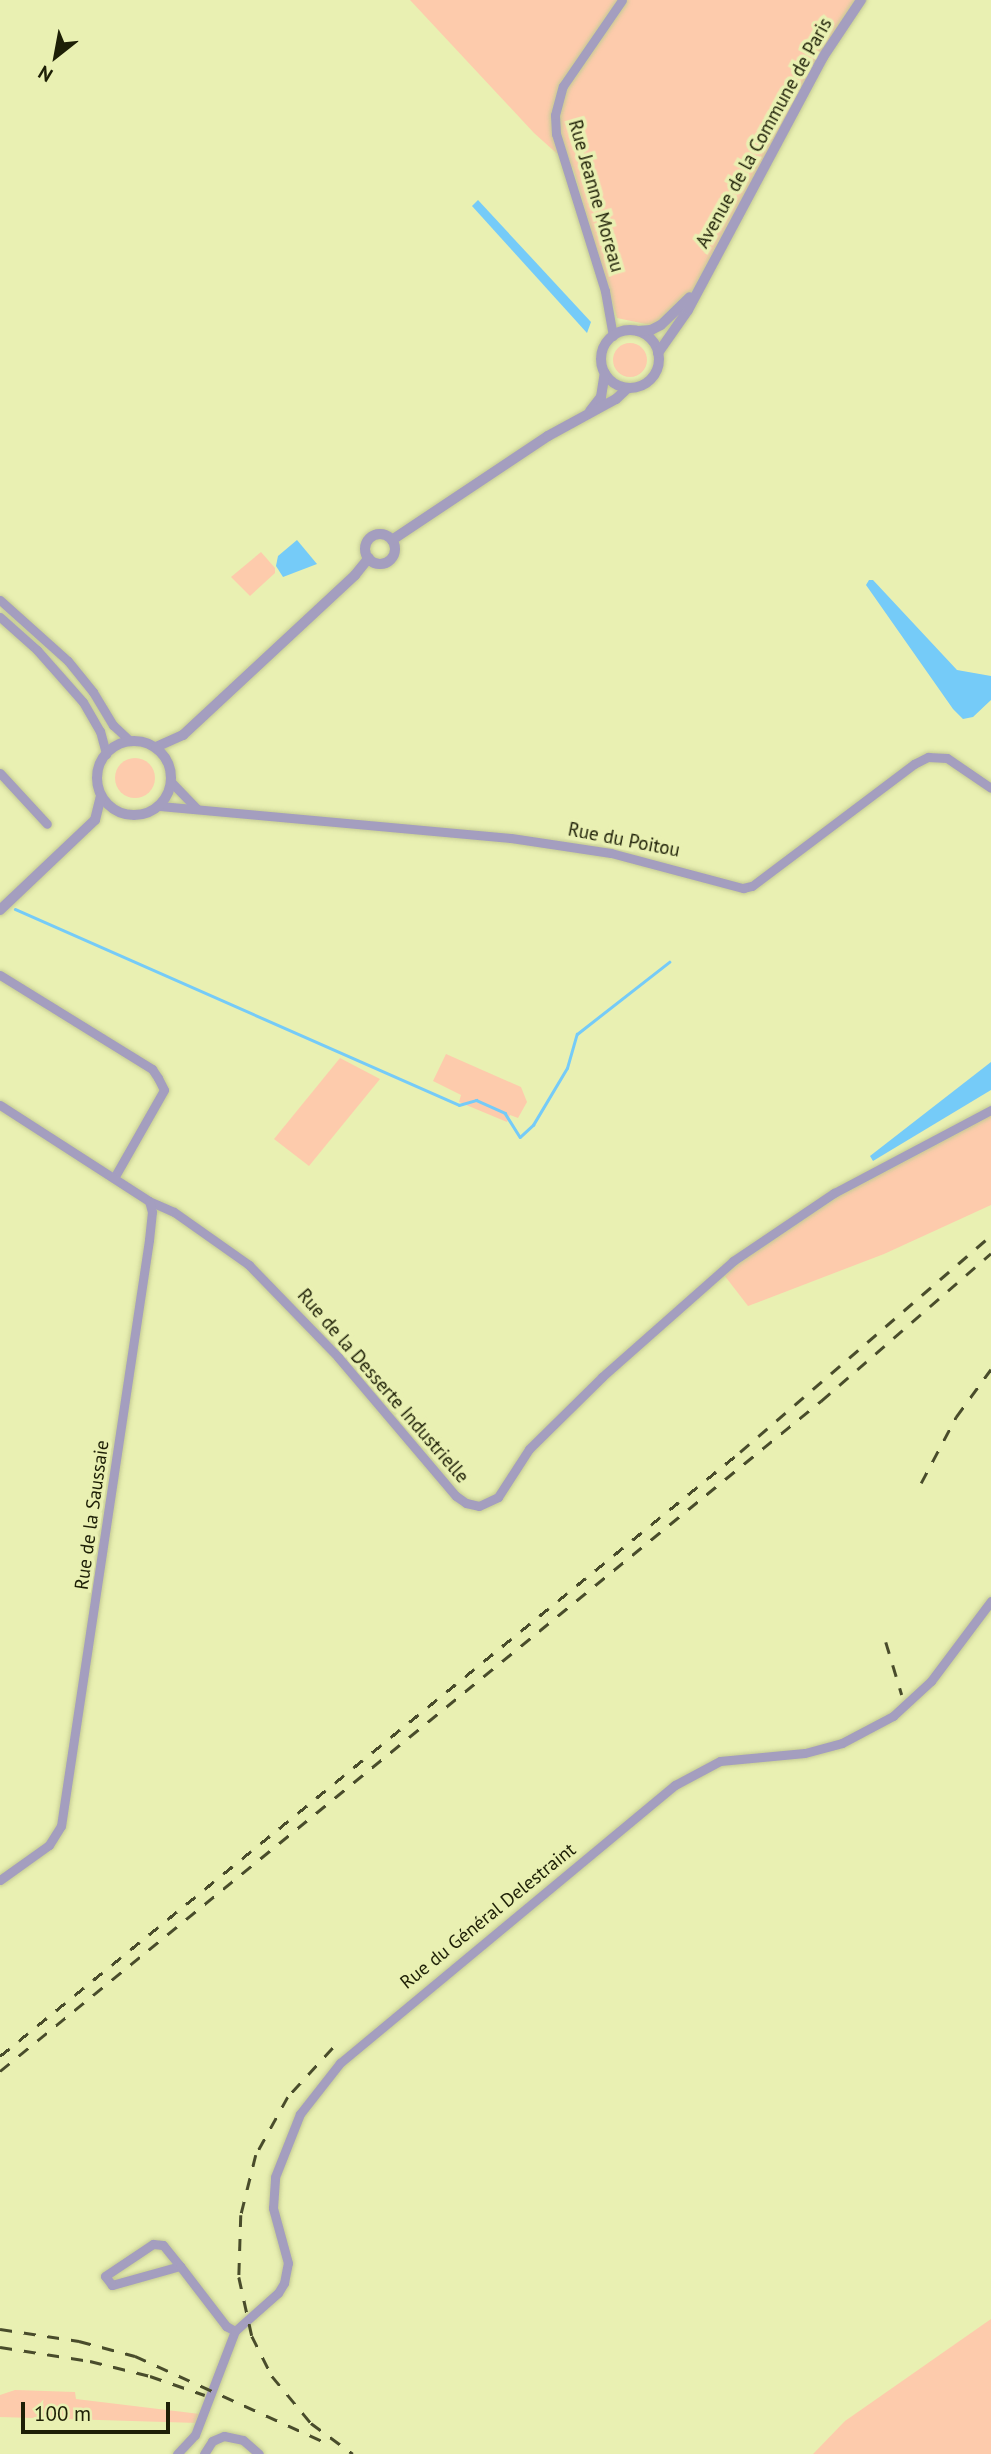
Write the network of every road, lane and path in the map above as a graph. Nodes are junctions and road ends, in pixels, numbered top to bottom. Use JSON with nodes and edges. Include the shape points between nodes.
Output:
{"nodes":[{"id":1,"x":622,"y":0,"type":"edge"},
{"id":2,"x":861,"y":0,"type":"edge"},
{"id":3,"x":701,"y":285,"type":"junction"},
{"id":4,"x":637,"y":331,"type":"junction"},
{"id":5,"x":613,"y":336,"type":"junction"},
{"id":6,"x":658,"y":353,"type":"junction"},
{"id":7,"x":605,"y":373,"type":"junction"},
{"id":8,"x":628,"y":388,"type":"junction"},
{"id":9,"x":588,"y":413,"type":"junction"},
{"id":10,"x":392,"y":540,"type":"junction"},
{"id":11,"x":369,"y":558,"type":"junction"},
{"id":12,"x":0,"y":600,"type":"edge"},
{"id":13,"x":0,"y":617,"type":"edge"},
{"id":14,"x":183,"y":735,"type":"junction"},
{"id":15,"x":130,"y":741,"type":"junction"},
{"id":16,"x":156,"y":747,"type":"junction"},
{"id":17,"x":106,"y":754,"type":"junction"},
{"id":18,"x":168,"y":761,"type":"junction"},
{"id":19,"x":0,"y":773,"type":"edge"},
{"id":20,"x":172,"y":783,"type":"junction"},
{"id":21,"x":991,"y":788,"type":"edge"},
{"id":22,"x":101,"y":796,"type":"junction"},
{"id":23,"x":160,"y":806,"type":"junction"},
{"id":24,"x":196,"y":808,"type":"junction"},
{"id":25,"x":119,"y":813,"type":"junction"},
{"id":26,"x":95,"y":820,"type":"junction"},
{"id":27,"x":47,"y":824,"type":"dead end"},
{"id":28,"x":0,"y":910,"type":"edge"},
{"id":29,"x":0,"y":975,"type":"edge"},
{"id":30,"x":0,"y":1105,"type":"edge"},
{"id":31,"x":991,"y":1110,"type":"edge"},
{"id":32,"x":114,"y":1178,"type":"junction"},
{"id":33,"x":149,"y":1201,"type":"junction"},
{"id":34,"x":991,"y":1601,"type":"edge"},
{"id":35,"x":0,"y":1880,"type":"edge"},
{"id":36,"x":180,"y":2266,"type":"junction"},
{"id":37,"x":236,"y":2332,"type":"junction"},
{"id":38,"x":189,"y":2445,"type":"junction"},
{"id":39,"x":177,"y":2454,"type":"edge"},
{"id":40,"x":203,"y":2454,"type":"edge"},
{"id":41,"x":259,"y":2454,"type":"edge"}],
"edges":[{"from":1,"to":5,"type":"street","name":"Rue Jeanne Moreau","via":[[563,86],[555,115],[556,134],[605,291]]},
{"from":2,"to":3,"type":"street","name":"Avenue de la Commune de Paris","via":[[823,57]]},
{"from":3,"to":4,"type":"street","name":"Avenue de la Commune de Paris","via":[[661,325]]},
{"from":3,"to":6,"type":"street","name":"Avenue de la Commune de Paris"},
{"from":4,"to":5,"type":"street"},
{"from":4,"to":6,"type":"street","via":[[650,339]]},
{"from":5,"to":7,"type":"street","via":[[603,349]]},
{"from":6,"to":8,"type":"street","via":[[652,378]]},
{"from":7,"to":8,"type":"street"},
{"from":7,"to":9,"type":"street","via":[[601,397]]},
{"from":8,"to":9,"type":"street"},
{"from":9,"to":10,"type":"street"},
{"from":10,"to":11,"type":"street","via":[[394,554],[387,562]]},
{"from":10,"to":11,"type":"street","via":[[381,534],[370,538]]},
{"from":11,"to":14,"type":"street"},
{"from":12,"to":15,"type":"street","via":[[68,662]]},
{"from":13,"to":17,"type":"street","via":[[83,702],[100,731]]},
{"from":14,"to":16,"type":"street"},
{"from":14,"to":18,"type":"street"},
{"from":15,"to":16,"type":"street"},
{"from":15,"to":17,"type":"street"},
{"from":16,"to":18,"type":"street"},
{"from":17,"to":22,"type":"street","via":[[97,782]]},
{"from":18,"to":20,"type":"street"},
{"from":19,"to":27,"type":"street"},
{"from":20,"to":23,"type":"street"},
{"from":20,"to":24,"type":"street"},
{"from":21,"to":24,"type":"street","name":"Rue du Poitou","via":[[947,758],[928,757],[752,886],[743,888],[646,860],[560,845]]},
{"from":22,"to":25,"type":"street"},
{"from":22,"to":26,"type":"street"},
{"from":23,"to":24,"type":"street","name":"Rue du Poitou"},
{"from":23,"to":25,"type":"street","via":[[141,815]]},
{"from":25,"to":26,"type":"street"},
{"from":26,"to":28,"type":"street"},
{"from":29,"to":32,"type":"street","via":[[152,1069],[158,1078],[164,1090]]},
{"from":30,"to":32,"type":"street","name":"Rue de la Desserte Industrielle"},
{"from":31,"to":33,"type":"street","name":"Rue de la Desserte Industrielle","via":[[822,1200],[733,1261],[601,1377],[529,1450],[498,1497],[479,1506],[456,1496],[338,1357],[248,1265],[174,1212]]},
{"from":32,"to":33,"type":"street","name":"Rue de la Desserte Industrielle"},
{"from":33,"to":35,"type":"street","name":"Rue de la Saussaie","via":[[149,1240],[58,1834]]},
{"from":34,"to":37,"type":"street","name":"Rue du Général Delestraint","via":[[925,1689],[893,1716],[842,1743],[805,1753],[720,1761],[675,1785],[355,2048],[300,2114],[285,2147],[275,2177],[273,2208],[288,2273],[278,2293]]},
{"from":36,"to":36,"type":"street","via":[[163,2245],[153,2244],[105,2276],[112,2285]]},
{"from":36,"to":37,"type":"street","via":[[226,2326]]},
{"from":37,"to":38,"type":"street","name":"Rue du Général Delestraint"},
{"from":38,"to":39,"type":"street"},
{"from":38,"to":40,"type":"street"},
{"from":40,"to":41,"type":"street","via":[[212,2441],[224,2436],[243,2440]]}]}
